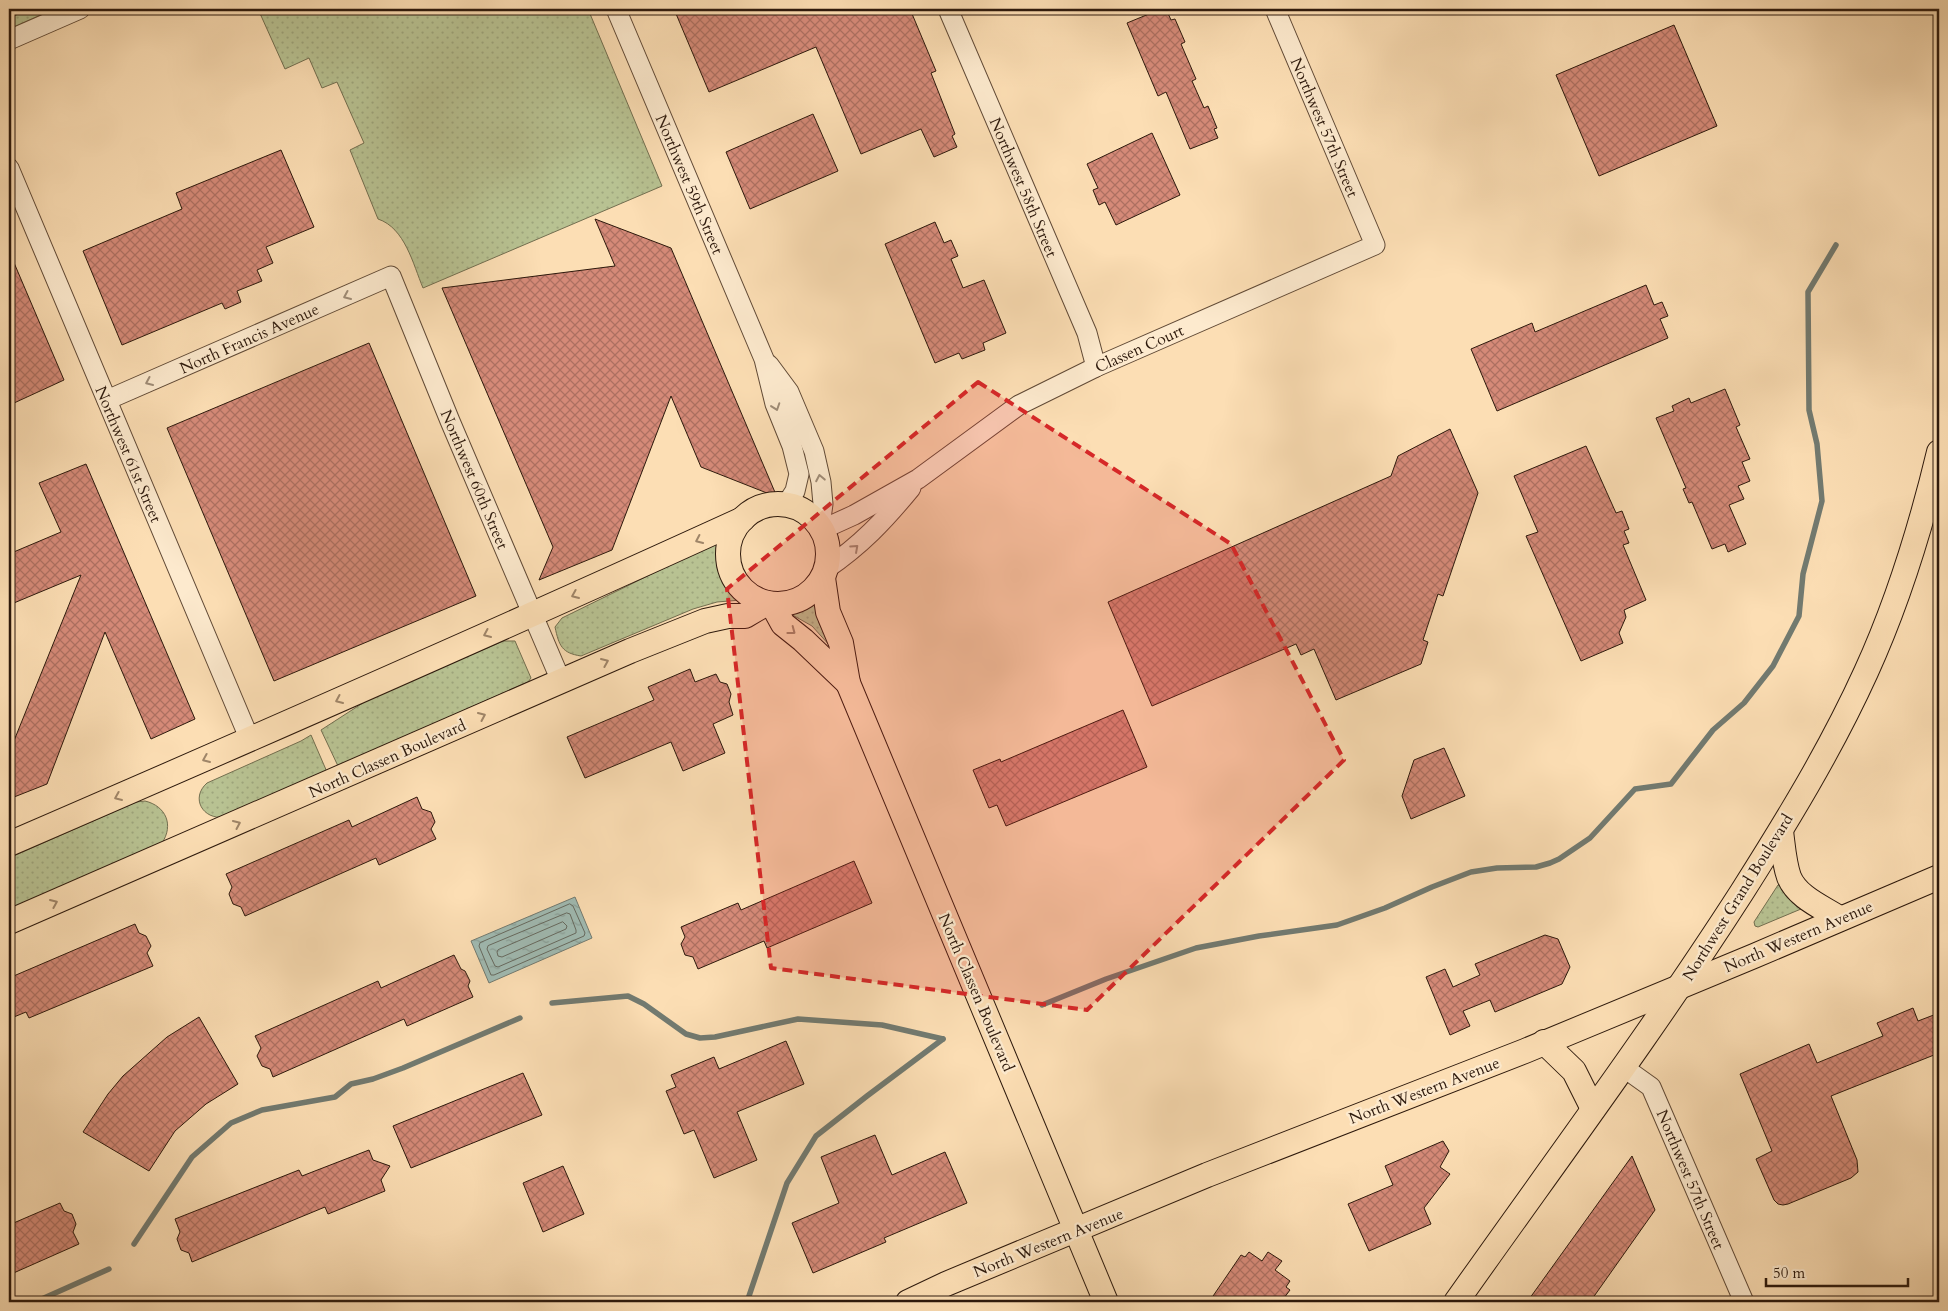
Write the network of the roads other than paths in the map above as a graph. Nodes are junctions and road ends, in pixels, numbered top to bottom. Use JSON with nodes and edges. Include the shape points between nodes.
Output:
{"nodes":[{"id":1,"x":80,"y":9,"type":"edge"},
{"id":2,"x":616,"y":9,"type":"edge"},
{"id":3,"x":948,"y":9,"type":"edge"},
{"id":4,"x":1275,"y":9,"type":"edge"},
{"id":5,"x":9,"y":40,"type":"edge"},
{"id":6,"x":9,"y":168,"type":"edge"},
{"id":7,"x":1375,"y":245,"type":"joint"},
{"id":8,"x":391,"y":276,"type":"joint"},
{"id":9,"x":764,"y":359,"type":"junction"},
{"id":10,"x":1096,"y":367,"type":"junction"},
{"id":11,"x":107,"y":400,"type":"junction"},
{"id":12,"x":1939,"y":452,"type":"edge"},
{"id":13,"x":918,"y":479,"type":"junction"},
{"id":14,"x":786,"y":505,"type":"junction"},
{"id":15,"x":743,"y":519,"type":"junction"},
{"id":16,"x":820,"y":528,"type":"junction"},
{"id":17,"x":824,"y":573,"type":"junction"},
{"id":18,"x":770,"y":603,"type":"junction"},
{"id":19,"x":532,"y":614,"type":"junction"},
{"id":20,"x":561,"y":681,"type":"junction"},
{"id":21,"x":848,"y":683,"type":"junction"},
{"id":22,"x":250,"y":740,"type":"junction"},
{"id":23,"x":1781,"y":831,"type":"junction"},
{"id":24,"x":9,"y":844,"type":"edge"},
{"id":25,"x":1939,"y":876,"type":"edge"},
{"id":26,"x":1839,"y":918,"type":"junction"},
{"id":27,"x":9,"y":922,"type":"edge"},
{"id":28,"x":1681,"y":985,"type":"junction"},
{"id":29,"x":1544,"y":1042,"type":"junction"},
{"id":30,"x":1623,"y":1067,"type":"junction"},
{"id":31,"x":1593,"y":1109,"type":"junction"},
{"id":32,"x":1076,"y":1231,"type":"junction"},
{"id":33,"x":908,"y":1302,"type":"edge"},
{"id":34,"x":1106,"y":1302,"type":"edge"},
{"id":35,"x":1456,"y":1302,"type":"edge"},
{"id":36,"x":1744,"y":1302,"type":"edge"}],
"edges":[{"from":1,"to":5,"type":"street"},
{"from":2,"to":9,"type":"street","name":"Northwest 59th Street"},
{"from":3,"to":10,"type":"street","name":"Northwest 58th Street","via":[[1088,333]]},
{"from":4,"to":7,"type":"street","name":"Northwest 57th Street"},
{"from":6,"to":11,"type":"street","name":"Northwest 61st Street"},
{"from":7,"to":10,"type":"street","name":"Classen Court"},
{"from":8,"to":11,"type":"street","name":"North Francis Avenue","one_way":true},
{"from":8,"to":19,"type":"street","name":"Northwest 60th Street"},
{"from":9,"to":14,"type":"street","name":"Northwest 59th Street","one_way":true,"via":[[775,404],[799,474],[795,491]]},
{"from":16,"to":9,"type":"street","name":"Northwest 59th Street","one_way":true,"via":[[823,504],[814,451],[789,392]]},
{"from":10,"to":13,"type":"street","name":"Classen Court","via":[[1019,405]]},
{"from":11,"to":22,"type":"street","name":"Northwest 61st Street"},
{"from":12,"to":23,"type":"main road","name":"Northwest Grand Boulevard","via":[[1923,519],[1884,630],[1841,724]]},
{"from":13,"to":16,"type":"street","name":"Classen Court","via":[[854,516]]},
{"from":17,"to":13,"type":"street","name":"Classen Court","one_way":true,"via":[[882,524]]},
{"from":14,"to":15,"type":"main road","via":[[763,507]]},
{"from":14,"to":16,"type":"main road","via":[[805,512]]},
{"from":15,"to":18,"type":"main road","via":[[730,542],[731,568],[744,591]]},
{"from":15,"to":19,"type":"main road","one_way":true},
{"from":16,"to":17,"type":"main road","name":"North Classen Boulevard","via":[[826,538],[828,552]]},
{"from":17,"to":18,"type":"main road","name":"North Classen Boulevard","via":[[815,589],[805,597],[793,602]]},
{"from":17,"to":21,"type":"main road","name":"North Classen Boulevard","via":[[828,612],[841,643]]},
{"from":20,"to":18,"type":"main road","name":"North Classen Boulevard","one_way":true,"via":[[706,621],[745,616]]},
{"from":18,"to":21,"type":"main road","name":"North Classen Boulevard","one_way":true,"via":[[783,624]]},
{"from":19,"to":20,"type":"street","name":"Northwest 60th Street"},
{"from":19,"to":22,"type":"main road","one_way":true},
{"from":27,"to":20,"type":"main road","name":"North Classen Boulevard","one_way":true},
{"from":21,"to":32,"type":"main road","name":"North Classen Boulevard"},
{"from":22,"to":24,"type":"main road","one_way":true},
{"from":23,"to":26,"type":"main road","via":[[1789,877],[1795,886],[1805,897]]},
{"from":23,"to":28,"type":"main road","name":"Northwest Grand Boulevard"},
{"from":25,"to":26,"type":"main road","name":"North Western Avenue"},
{"from":26,"to":28,"type":"main road","name":"North Western Avenue"},
{"from":28,"to":29,"type":"main road","name":"North Western Avenue"},
{"from":28,"to":30,"type":"main road","name":"Northwest Grand Boulevard"},
{"from":29,"to":31,"type":"main road","via":[[1574,1071]]},
{"from":29,"to":32,"type":"main road","name":"North Western Avenue"},
{"from":30,"to":31,"type":"main road","name":"Northwest Grand Boulevard"},
{"from":30,"to":36,"type":"street","name":"Northwest 57th Street","via":[[1651,1087]]},
{"from":31,"to":35,"type":"main road","name":"Northwest Grand Boulevard"},
{"from":32,"to":33,"type":"main road","name":"North Western Avenue"},
{"from":32,"to":34,"type":"main road","name":"North Classen Boulevard"}]}
